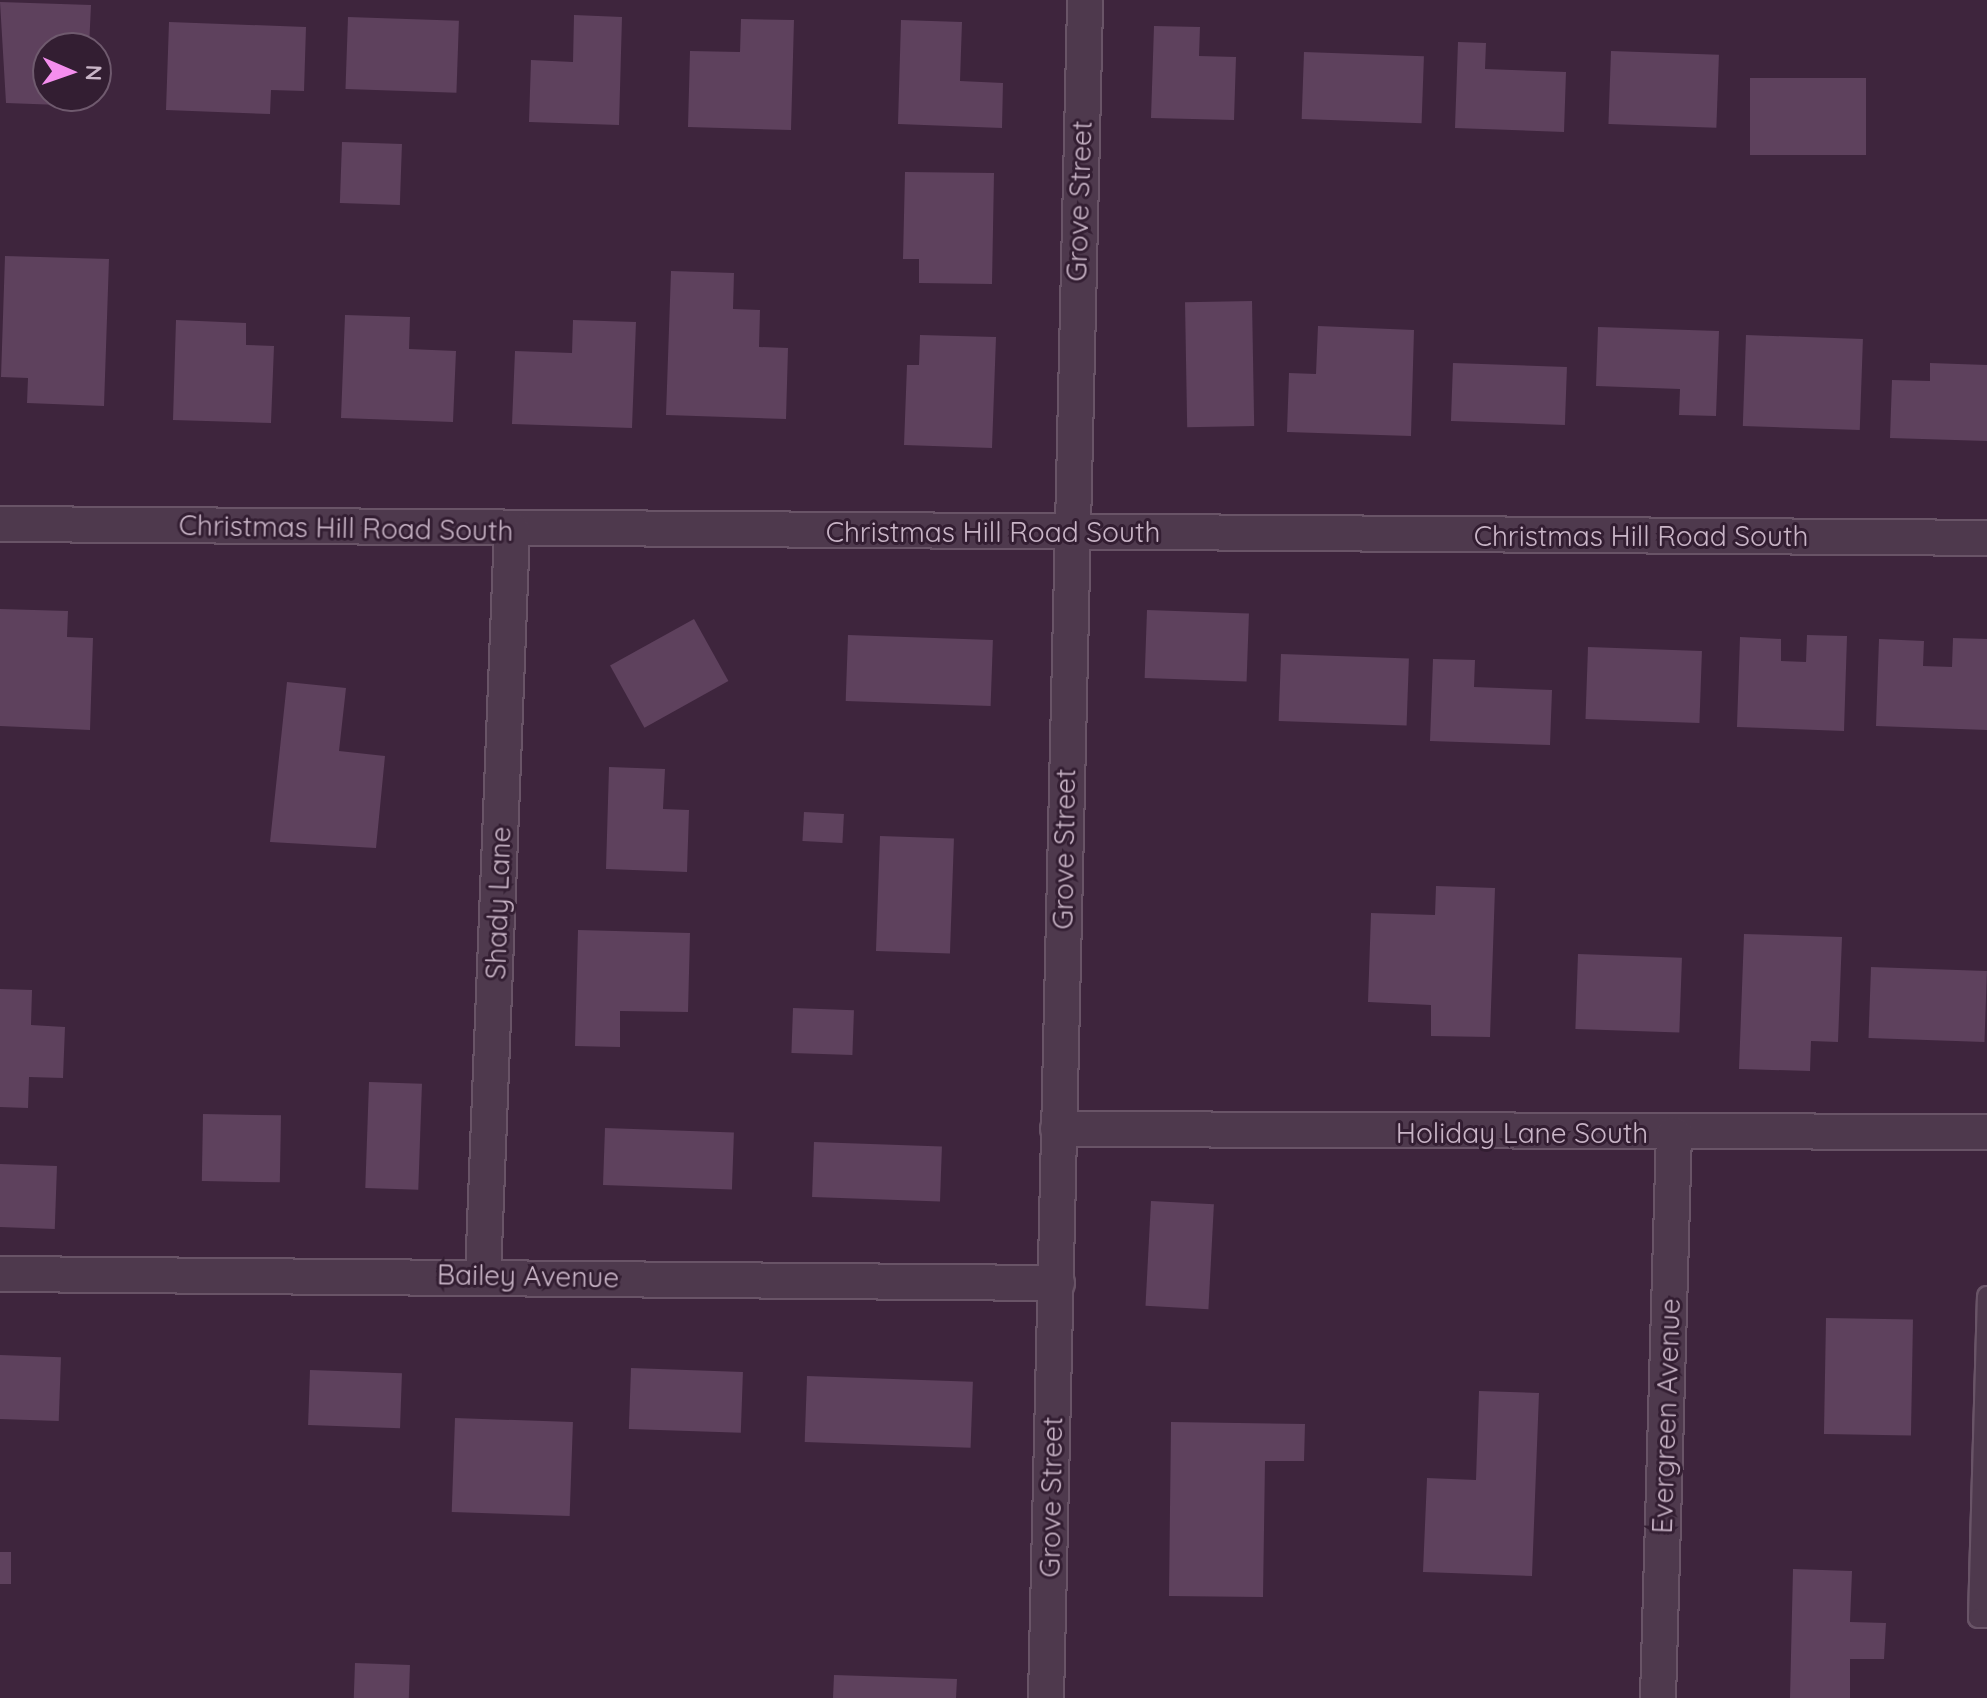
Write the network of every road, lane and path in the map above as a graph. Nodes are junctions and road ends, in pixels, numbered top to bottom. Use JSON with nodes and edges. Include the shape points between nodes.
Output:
{"nodes":[{"id":1,"x":1085,"y":0,"type":"edge"},
{"id":2,"x":0,"y":524,"type":"edge"},
{"id":3,"x":512,"y":531,"type":"junction"},
{"id":4,"x":1071,"y":532,"type":"junction"},
{"id":5,"x":1987,"y":538,"type":"edge"},
{"id":6,"x":1058,"y":1129,"type":"junction"},
{"id":7,"x":1987,"y":1132,"type":"edge"},
{"id":8,"x":1674,"y":1134,"type":"junction"},
{"id":9,"x":0,"y":1274,"type":"edge"},
{"id":10,"x":483,"y":1275,"type":"junction"},
{"id":11,"x":1057,"y":1283,"type":"junction"},
{"id":12,"x":1987,"y":1296,"type":"edge"},
{"id":13,"x":1986,"y":1351,"type":"edge"},
{"id":14,"x":1987,"y":1618,"type":"edge"},
{"id":15,"x":1046,"y":1698,"type":"edge"},
{"id":16,"x":1658,"y":1698,"type":"edge"}],
"edges":[{"from":1,"to":4,"type":"street","name":"Grove Street"},
{"from":2,"to":3,"type":"street","name":"Christmas Hill Road South"},
{"from":3,"to":4,"type":"street","name":"Christmas Hill Road South"},
{"from":3,"to":10,"type":"street","name":"Shady Lane"},
{"from":4,"to":5,"type":"street","name":"Christmas Hill Road South"},
{"from":4,"to":6,"type":"street","name":"Grove Street"},
{"from":6,"to":8,"type":"street","name":"Holiday Lane South"},
{"from":6,"to":11,"type":"street","name":"Grove Street"},
{"from":7,"to":8,"type":"street","name":"Holiday Lane South"},
{"from":8,"to":16,"type":"street","name":"Evergreen Avenue"},
{"from":9,"to":10,"type":"street","name":"Bailey Avenue"},
{"from":10,"to":11,"type":"street","name":"Bailey Avenue"},
{"from":11,"to":15,"type":"street","name":"Grove Street"},
{"from":12,"to":13,"type":"lane"},
{"from":13,"to":14,"type":"lane","via":[[1978,1618]]}]}
